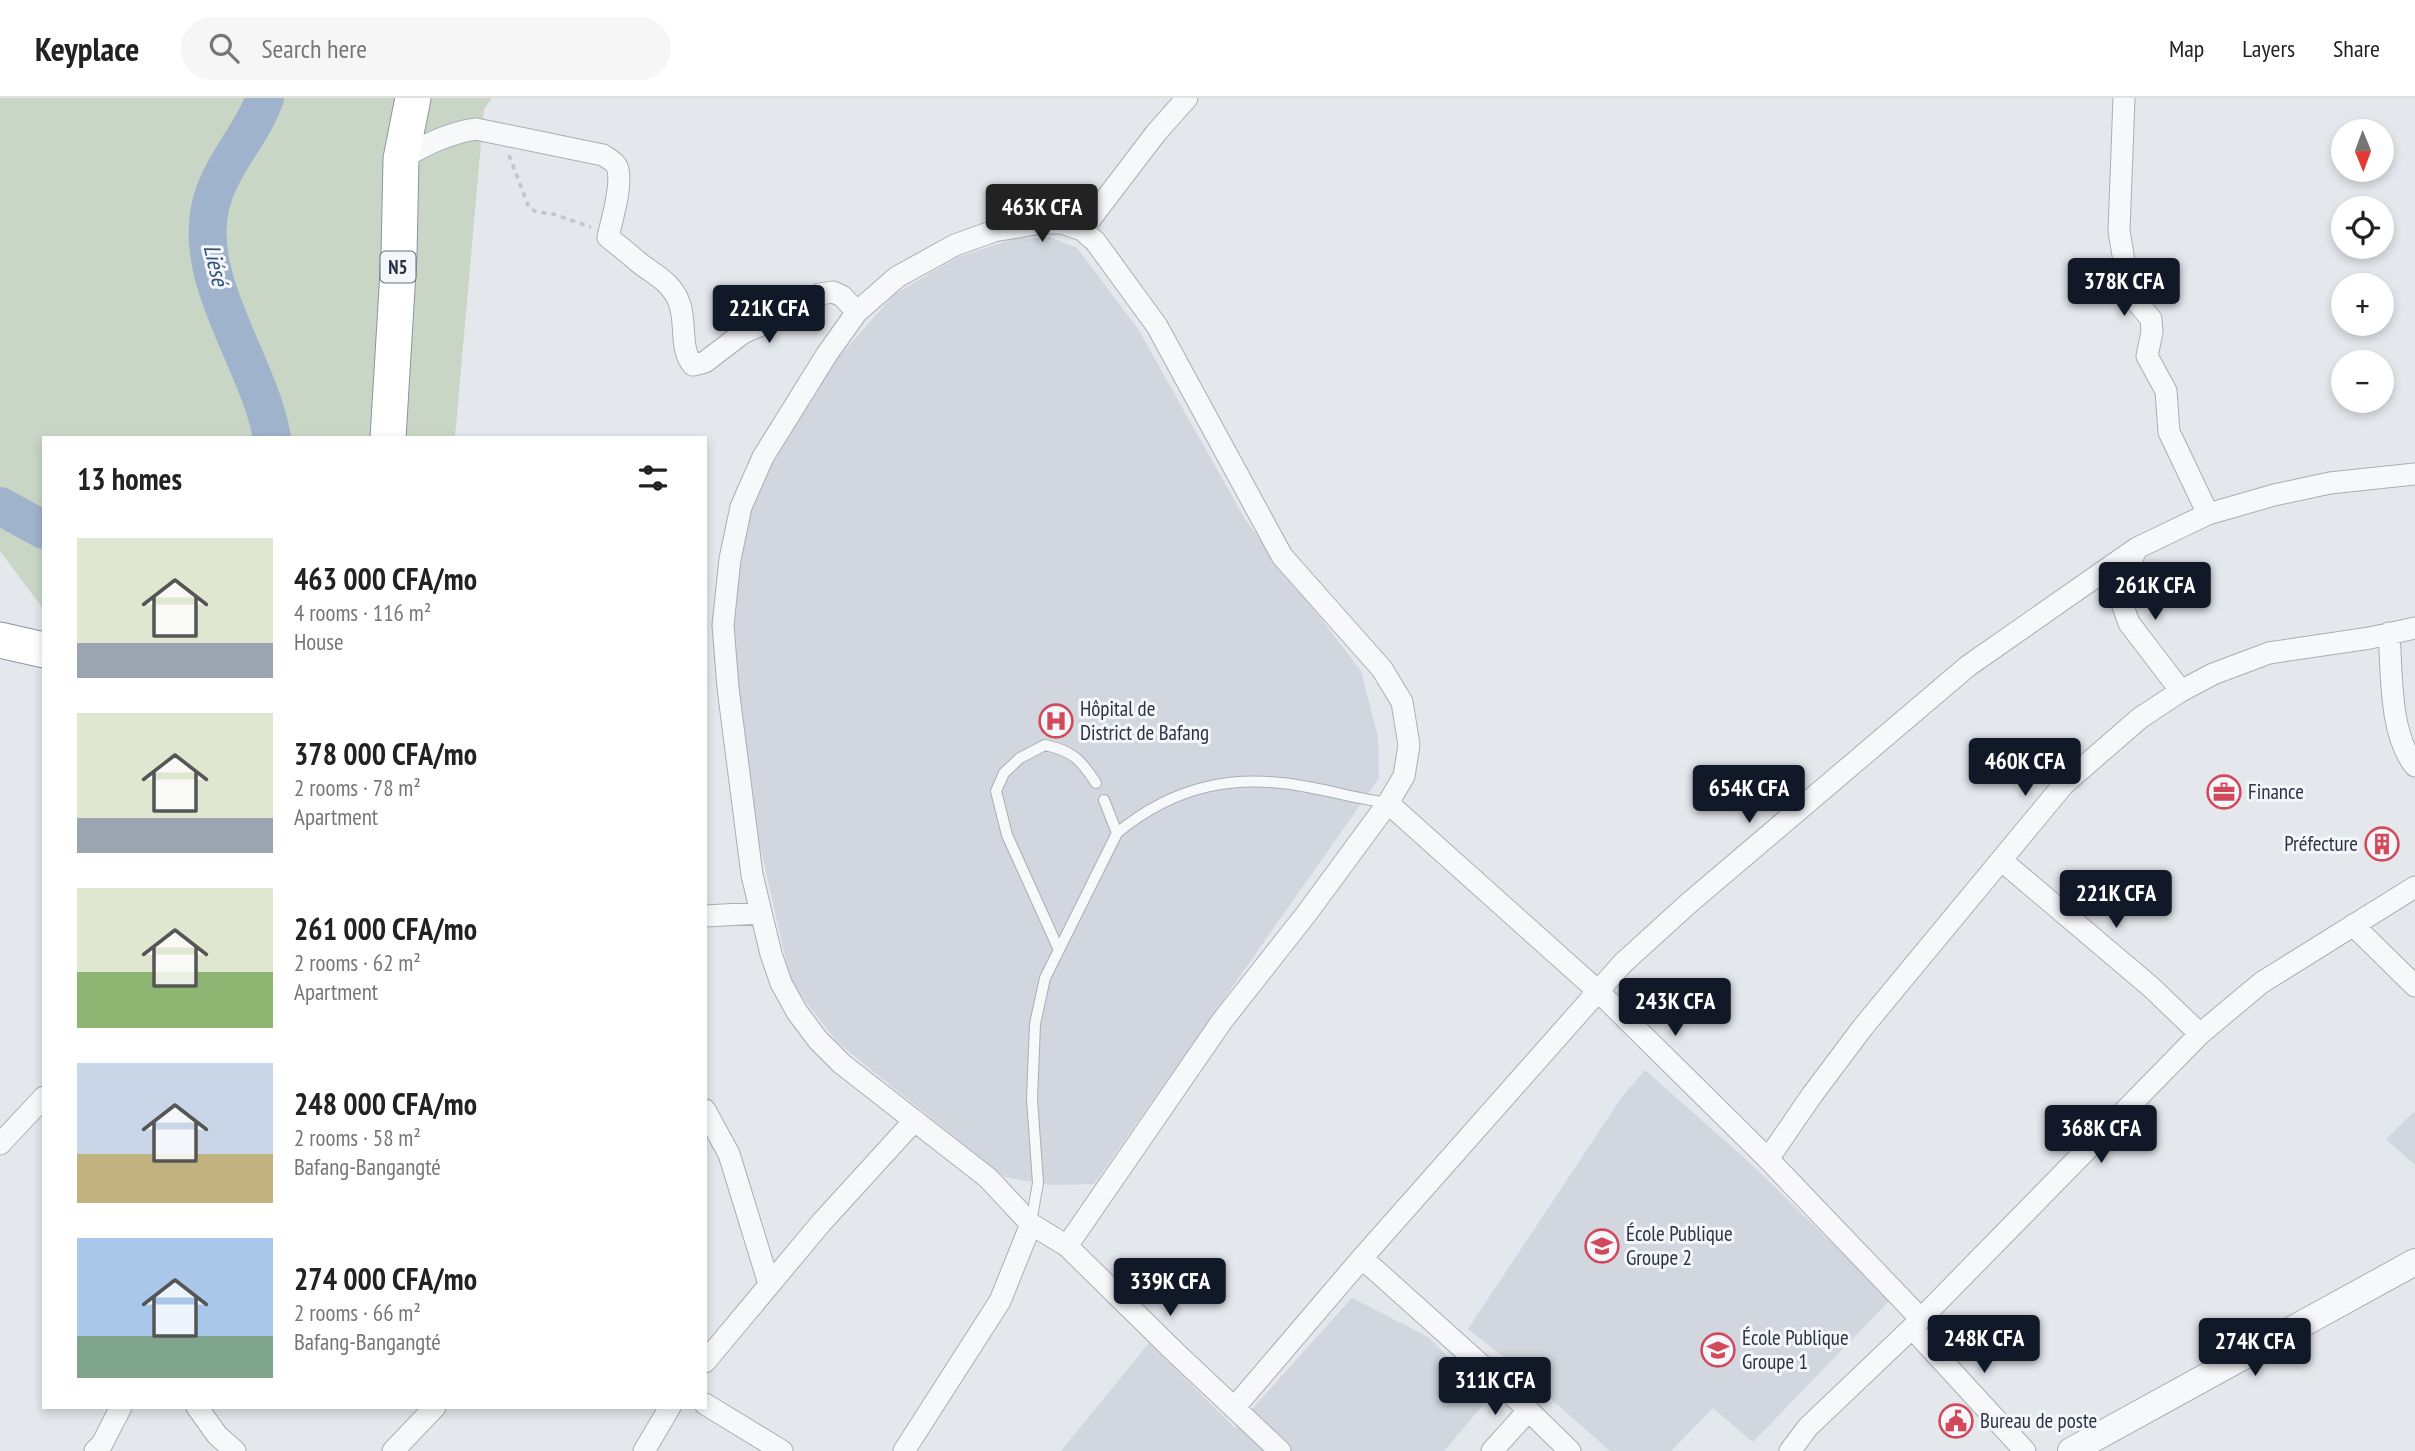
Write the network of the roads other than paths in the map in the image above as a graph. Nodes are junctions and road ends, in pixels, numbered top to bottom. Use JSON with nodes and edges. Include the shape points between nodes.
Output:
{"nodes":[{"id":1,"x":413,"y":98,"type":"edge"},
{"id":2,"x":1187,"y":98,"type":"edge"},
{"id":3,"x":2124,"y":98,"type":"edge"},
{"id":4,"x":401,"y":159,"type":"junction"},
{"id":5,"x":1083,"y":230,"type":"junction"},
{"id":6,"x":857,"y":312,"type":"junction"},
{"id":7,"x":388,"y":436,"type":"edge"},
{"id":8,"x":2415,"y":474,"type":"edge"},
{"id":9,"x":2208,"y":514,"type":"junction"},
{"id":10,"x":2137,"y":548,"type":"junction"},
{"id":11,"x":2415,"y":628,"type":"edge"},
{"id":12,"x":2389,"y":634,"type":"junction"},
{"id":13,"x":0,"y":640,"type":"edge"},
{"id":14,"x":42,"y":650,"type":"edge"},
{"id":15,"x":2181,"y":691,"type":"junction"},
{"id":16,"x":2415,"y":766,"type":"edge"},
{"id":17,"x":1096,"y":783,"type":"dead end"},
{"id":18,"x":1104,"y":800,"type":"dead end"},
{"id":19,"x":1388,"y":803,"type":"junction"},
{"id":20,"x":1117,"y":833,"type":"junction"},
{"id":21,"x":2001,"y":860,"type":"junction"},
{"id":22,"x":2415,"y":887,"type":"edge"},
{"id":23,"x":761,"y":913,"type":"junction"},
{"id":24,"x":707,"y":916,"type":"edge"},
{"id":25,"x":2353,"y":925,"type":"junction"},
{"id":26,"x":1059,"y":950,"type":"junction"},
{"id":27,"x":2415,"y":986,"type":"edge"},
{"id":28,"x":1598,"y":992,"type":"junction"},
{"id":29,"x":2200,"y":1034,"type":"junction"},
{"id":30,"x":42,"y":1099,"type":"edge"},
{"id":31,"x":707,"y":1114,"type":"edge"},
{"id":32,"x":914,"y":1121,"type":"junction"},
{"id":33,"x":0,"y":1144,"type":"edge"},
{"id":34,"x":1768,"y":1159,"type":"junction"},
{"id":35,"x":1031,"y":1224,"type":"junction"},
{"id":36,"x":1067,"y":1246,"type":"junction"},
{"id":37,"x":1362,"y":1258,"type":"junction"},
{"id":38,"x":2415,"y":1262,"type":"edge"},
{"id":39,"x":769,"y":1284,"type":"junction"},
{"id":40,"x":1916,"y":1323,"type":"junction"},
{"id":41,"x":707,"y":1361,"type":"edge"},
{"id":42,"x":707,"y":1405,"type":"edge"},
{"id":43,"x":1234,"y":1408,"type":"junction"},
{"id":44,"x":120,"y":1409,"type":"edge"},
{"id":45,"x":198,"y":1409,"type":"edge"},
{"id":46,"x":433,"y":1409,"type":"edge"},
{"id":47,"x":669,"y":1409,"type":"edge"},
{"id":48,"x":1528,"y":1411,"type":"junction"},
{"id":49,"x":95,"y":1451,"type":"edge"},
{"id":50,"x":235,"y":1451,"type":"edge"},
{"id":51,"x":393,"y":1451,"type":"edge"},
{"id":52,"x":644,"y":1451,"type":"edge"},
{"id":53,"x":782,"y":1451,"type":"edge"},
{"id":54,"x":904,"y":1451,"type":"edge"},
{"id":55,"x":1280,"y":1451,"type":"edge"},
{"id":56,"x":1492,"y":1451,"type":"edge"},
{"id":57,"x":1570,"y":1451,"type":"edge"},
{"id":58,"x":1790,"y":1451,"type":"edge"},
{"id":59,"x":2025,"y":1451,"type":"edge"},
{"id":60,"x":2071,"y":1451,"type":"edge"}],
"edges":[{"from":1,"to":4,"type":"highway","number":"N5"},
{"from":2,"to":5,"type":"street"},
{"from":3,"to":9,"type":"street","via":[[2119,231],[2124,261],[2136,301],[2151,319],[2147,356],[2166,391],[2169,432]]},
{"from":4,"to":6,"type":"street","via":[[430,143],[476,130],[603,155],[614,162],[617,195],[608,237],[675,292],[693,365],[705,362],[743,333],[820,294],[842,296]]},
{"from":4,"to":7,"type":"highway","number":"N5"},
{"from":5,"to":6,"type":"street","via":[[1041,223],[994,231],[955,245],[897,277]]},
{"from":5,"to":19,"type":"street","via":[[1157,326],[1282,556],[1382,669],[1402,702],[1409,745],[1404,776]]},
{"from":6,"to":23,"type":"street","via":[[763,457],[741,507],[730,559],[723,625],[728,688]]},
{"from":8,"to":9,"type":"street","via":[[2330,483]]},
{"from":9,"to":10,"type":"street"},
{"from":10,"to":15,"type":"street","via":[[2124,576],[2121,601],[2129,623]]},
{"from":10,"to":28,"type":"street","via":[[1968,666],[1641,946]]},
{"from":11,"to":12,"type":"street"},
{"from":12,"to":15,"type":"street","via":[[2269,653]]},
{"from":12,"to":16,"type":"street","via":[[2401,741]]},
{"from":13,"to":14,"type":"highway"},
{"from":15,"to":21,"type":"street","via":[[2140,718],[2064,784]]},
{"from":17,"to":26,"type":"lane","via":[[1082,761],[1064,749],[1045,745],[1004,773],[996,791],[1007,835]]},
{"from":18,"to":20,"type":"lane"},
{"from":19,"to":20,"type":"lane","via":[[1307,786],[1250,780],[1210,784],[1162,802]]},
{"from":19,"to":28,"type":"street"},
{"from":19,"to":36,"type":"street","via":[[1222,1021]]},
{"from":20,"to":26,"type":"lane"},
{"from":21,"to":29,"type":"street"},
{"from":21,"to":34,"type":"street","via":[[1863,1027]]},
{"from":22,"to":25,"type":"street"},
{"from":23,"to":24,"type":"street"},
{"from":23,"to":32,"type":"street","via":[[778,973],[797,1012],[842,1064]]},
{"from":25,"to":27,"type":"street"},
{"from":25,"to":29,"type":"street","via":[[2261,983]]},
{"from":26,"to":35,"type":"lane","via":[[1045,978],[1035,1024],[1032,1099],[1038,1183]]},
{"from":28,"to":34,"type":"street"},
{"from":28,"to":37,"type":"street"},
{"from":29,"to":40,"type":"street"},
{"from":30,"to":33,"type":"street"},
{"from":31,"to":39,"type":"street","via":[[729,1154]]},
{"from":32,"to":35,"type":"street","via":[[988,1178]]},
{"from":32,"to":39,"type":"street"},
{"from":34,"to":40,"type":"street"},
{"from":35,"to":36,"type":"street"},
{"from":35,"to":54,"type":"street","via":[[1000,1301]]},
{"from":36,"to":43,"type":"street"},
{"from":37,"to":43,"type":"street"},
{"from":37,"to":48,"type":"street"},
{"from":38,"to":60,"type":"street"},
{"from":39,"to":41,"type":"street"},
{"from":40,"to":58,"type":"street","via":[[1808,1427]]},
{"from":40,"to":59,"type":"street"},
{"from":42,"to":53,"type":"street"},
{"from":43,"to":55,"type":"street"},
{"from":44,"to":49,"type":"street"},
{"from":45,"to":50,"type":"street"},
{"from":46,"to":51,"type":"street"},
{"from":47,"to":52,"type":"street"},
{"from":48,"to":56,"type":"street"},
{"from":48,"to":57,"type":"street"}]}
